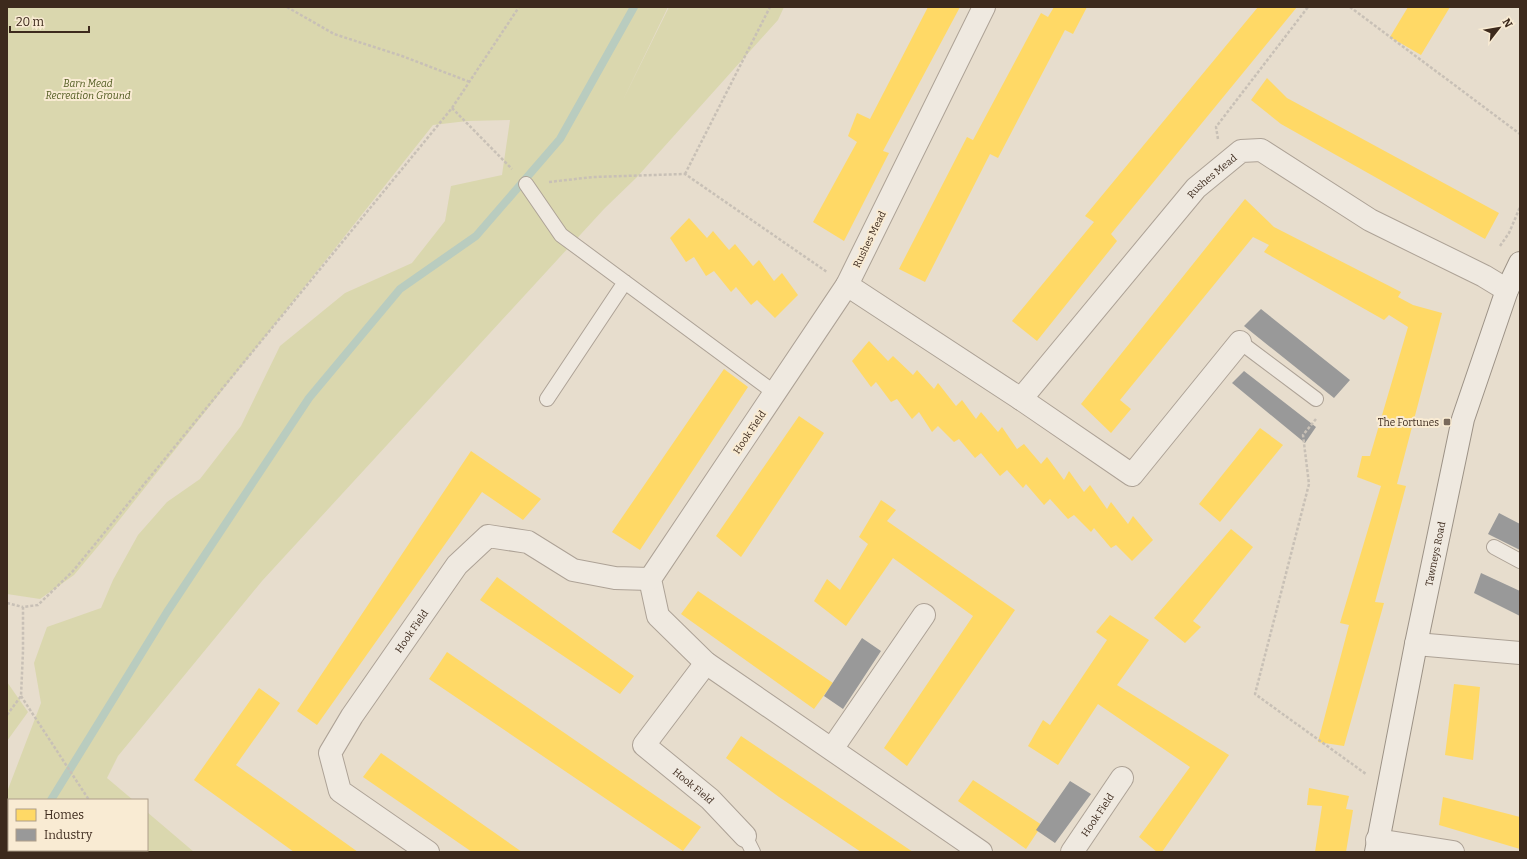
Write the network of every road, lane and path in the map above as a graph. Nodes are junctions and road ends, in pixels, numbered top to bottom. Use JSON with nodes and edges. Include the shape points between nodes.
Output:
{"nodes":[{"id":1,"x":286,"y":7,"type":"edge"},
{"id":2,"x":520,"y":7,"type":"edge"},
{"id":3,"x":770,"y":7,"type":"edge"},
{"id":4,"x":984,"y":7,"type":"edge"},
{"id":5,"x":1308,"y":7,"type":"edge"},
{"id":6,"x":1350,"y":7,"type":"edge"},
{"id":7,"x":470,"y":82,"type":"junction"},
{"id":8,"x":452,"y":108,"type":"junction"},
{"id":9,"x":1520,"y":134,"type":"edge"},
{"id":10,"x":1224,"y":165,"type":"junction"},
{"id":11,"x":685,"y":174,"type":"junction"},
{"id":12,"x":526,"y":184,"type":"junction"},
{"id":13,"x":1520,"y":207,"type":"edge"},
{"id":14,"x":1520,"y":263,"type":"edge"},
{"id":15,"x":1484,"y":276,"type":"junction"},
{"id":16,"x":625,"y":282,"type":"junction"},
{"id":17,"x":847,"y":285,"type":"junction"},
{"id":18,"x":1507,"y":290,"type":"junction"},
{"id":19,"x":1240,"y":342,"type":"joint"},
{"id":20,"x":776,"y":393,"type":"junction"},
{"id":21,"x":547,"y":399,"type":"dead end"},
{"id":22,"x":1021,"y":399,"type":"junction"},
{"id":23,"x":1316,"y":399,"type":"joint"},
{"id":24,"x":1494,"y":547,"type":"dead end"},
{"id":25,"x":1520,"y":560,"type":"edge"},
{"id":26,"x":650,"y":579,"type":"junction"},
{"id":27,"x":7,"y":603,"type":"edge"},
{"id":28,"x":23,"y":607,"type":"junction"},
{"id":29,"x":924,"y":615,"type":"dead end"},
{"id":30,"x":1416,"y":644,"type":"junction"},
{"id":31,"x":1520,"y":653,"type":"edge"},
{"id":32,"x":706,"y":663,"type":"junction"},
{"id":33,"x":21,"y":696,"type":"junction"},
{"id":34,"x":7,"y":715,"type":"edge"},
{"id":35,"x":832,"y":749,"type":"junction"},
{"id":36,"x":1122,"y":778,"type":"dead end"},
{"id":37,"x":1387,"y":789,"type":"junction"},
{"id":38,"x":88,"y":799,"type":"edge"},
{"id":39,"x":749,"y":844,"type":"edge"},
{"id":40,"x":1377,"y":846,"type":"edge"},
{"id":41,"x":428,"y":852,"type":"edge"},
{"id":42,"x":981,"y":852,"type":"edge"},
{"id":43,"x":1072,"y":852,"type":"edge"},
{"id":44,"x":1453,"y":852,"type":"edge"}],
"edges":[{"from":1,"to":7,"type":"path","via":[[334,34]]},
{"from":2,"to":7,"type":"path"},
{"from":3,"to":11,"type":"path"},
{"from":4,"to":17,"type":"street","name":"Rushes Mead"},
{"from":5,"to":10,"type":"path","via":[[1216,127]]},
{"from":6,"to":9,"type":"path"},
{"from":7,"to":8,"type":"path"},
{"from":8,"to":12,"type":"path"},
{"from":8,"to":28,"type":"path","via":[[73,571],[38,604]]},
{"from":10,"to":15,"type":"street","name":"Rushes Mead","via":[[1241,151],[1261,150],[1370,220]]},
{"from":10,"to":22,"type":"street","name":"Rushes Mead","via":[[1196,188]]},
{"from":11,"to":12,"type":"path","via":[[594,177]]},
{"from":11,"to":17,"type":"path"},
{"from":12,"to":16,"type":"lane","via":[[561,235]]},
{"from":13,"to":15,"type":"path","via":[[1509,233]]},
{"from":14,"to":18,"type":"street","name":"Tawneys Road"},
{"from":15,"to":18,"type":"street","name":"Rushes Mead"},
{"from":16,"to":20,"type":"lane"},
{"from":16,"to":21,"type":"lane"},
{"from":17,"to":20,"type":"street","name":"Hook Field"},
{"from":17,"to":22,"type":"street"},
{"from":18,"to":30,"type":"street","name":"Tawneys Road","via":[[1463,418]]},
{"from":19,"to":22,"type":"street","via":[[1132,475]]},
{"from":19,"to":23,"type":"lane"},
{"from":20,"to":26,"type":"street","name":"Hook Field"},
{"from":23,"to":37,"type":"path","via":[[1317,417],[1303,435],[1309,484],[1256,694]]},
{"from":24,"to":25,"type":"lane"},
{"from":26,"to":32,"type":"street","via":[[658,616]]},
{"from":26,"to":41,"type":"street","name":"Hook Field","via":[[615,578],[573,570],[528,542],[488,536],[457,565],[352,716],[330,753],[340,791]]},
{"from":27,"to":28,"type":"path"},
{"from":28,"to":33,"type":"path"},
{"from":29,"to":35,"type":"street"},
{"from":30,"to":31,"type":"street"},
{"from":30,"to":37,"type":"street","name":"Tawneys Road"},
{"from":32,"to":35,"type":"street"},
{"from":32,"to":39,"type":"street","name":"Hook Field","via":[[644,745],[710,798]]},
{"from":33,"to":34,"type":"path"},
{"from":33,"to":38,"type":"path"},
{"from":35,"to":42,"type":"street"},
{"from":36,"to":43,"type":"street","name":"Hook Field"},
{"from":37,"to":40,"type":"street","name":"Tawneys Road"},
{"from":40,"to":44,"type":"street"}]}
